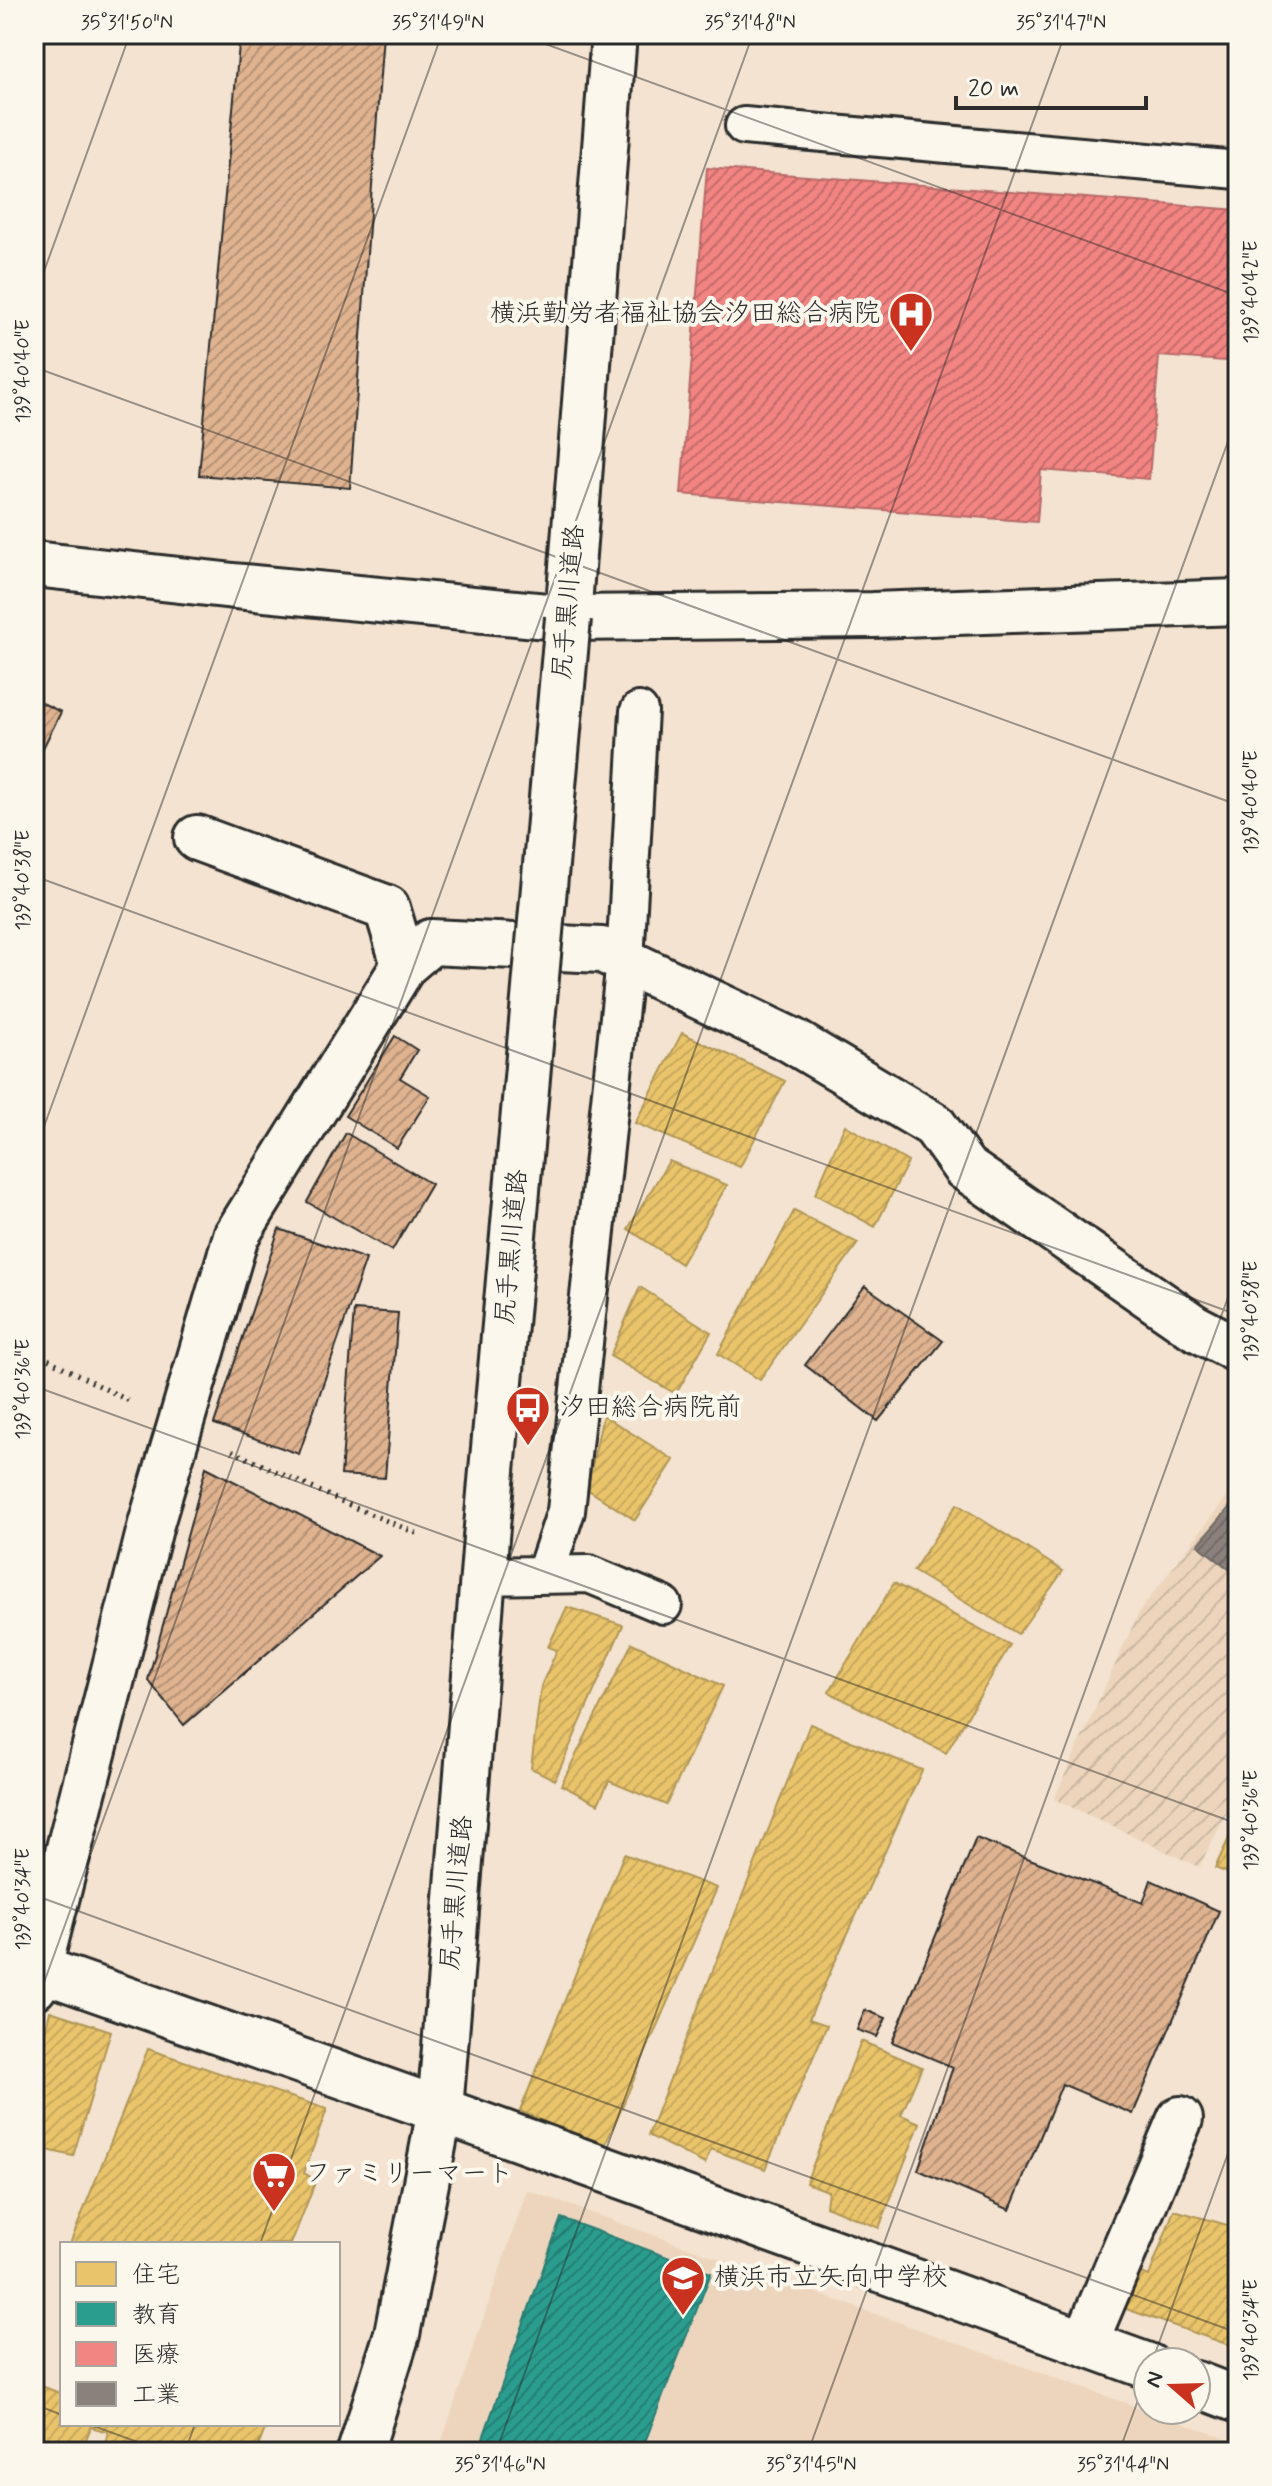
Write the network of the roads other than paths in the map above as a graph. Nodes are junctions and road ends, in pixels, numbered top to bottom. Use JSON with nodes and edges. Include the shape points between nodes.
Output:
{"nodes":[{"id":1,"x":614,"y":34,"type":"edge"},
{"id":2,"x":744,"y":126,"type":"dead end"},
{"id":3,"x":1238,"y":170,"type":"edge"},
{"id":4,"x":34,"y":564,"type":"edge"},
{"id":5,"x":1238,"y":602,"type":"edge"},
{"id":6,"x":568,"y":618,"type":"junction"},
{"id":7,"x":639,"y":711,"type":"dead end"},
{"id":8,"x":197,"y":838,"type":"dead end"},
{"id":9,"x":625,"y":961,"type":"junction"},
{"id":10,"x":404,"y":965,"type":"junction"},
{"id":11,"x":1238,"y":1350,"type":"edge"},
{"id":12,"x":484,"y":1557,"type":"junction"},
{"id":13,"x":545,"y":1574,"type":"junction"},
{"id":14,"x":663,"y":1605,"type":"dead end"},
{"id":15,"x":36,"y":1974,"type":"edge"},
{"id":16,"x":440,"y":2110,"type":"junction"},
{"id":17,"x":1180,"y":2119,"type":"dead end"},
{"id":18,"x":1085,"y":2343,"type":"junction"},
{"id":19,"x":1132,"y":2360,"type":"edge"},
{"id":20,"x":1212,"y":2390,"type":"edge"},
{"id":21,"x":1238,"y":2400,"type":"edge"},
{"id":22,"x":360,"y":2452,"type":"edge"}],
"edges":[{"from":1,"to":6,"type":"street","name":"尻手黒川道路"},
{"from":2,"to":3,"type":"lane"},
{"from":4,"to":6,"type":"street"},
{"from":5,"to":6,"type":"street","via":[[873,615]]},
{"from":6,"to":12,"type":"street","name":"尻手黒川道路","bridge":true},
{"from":7,"to":9,"type":"lane"},
{"from":8,"to":10,"type":"street","via":[[387,908]]},
{"from":9,"to":10,"type":"street","via":[[602,950],[431,942]]},
{"from":9,"to":11,"type":"street","via":[[791,1040],[934,1125],[965,1168],[1194,1327]]},
{"from":9,"to":13,"type":"lane","via":[[566,1511]]},
{"from":10,"to":15,"type":"street","via":[[236,1236],[151,1524]]},
{"from":12,"to":13,"type":"lane"},
{"from":12,"to":16,"type":"street","name":"尻手黒川道路"},
{"from":13,"to":14,"type":"lane","via":[[589,1574]]},
{"from":15,"to":16,"type":"street"},
{"from":16,"to":18,"type":"street"},
{"from":16,"to":22,"type":"street","name":"尻手黒川道路","via":[[397,2334]]},
{"from":17,"to":18,"type":"street"},
{"from":18,"to":19,"type":"street"},
{"from":20,"to":21,"type":"street"}]}
